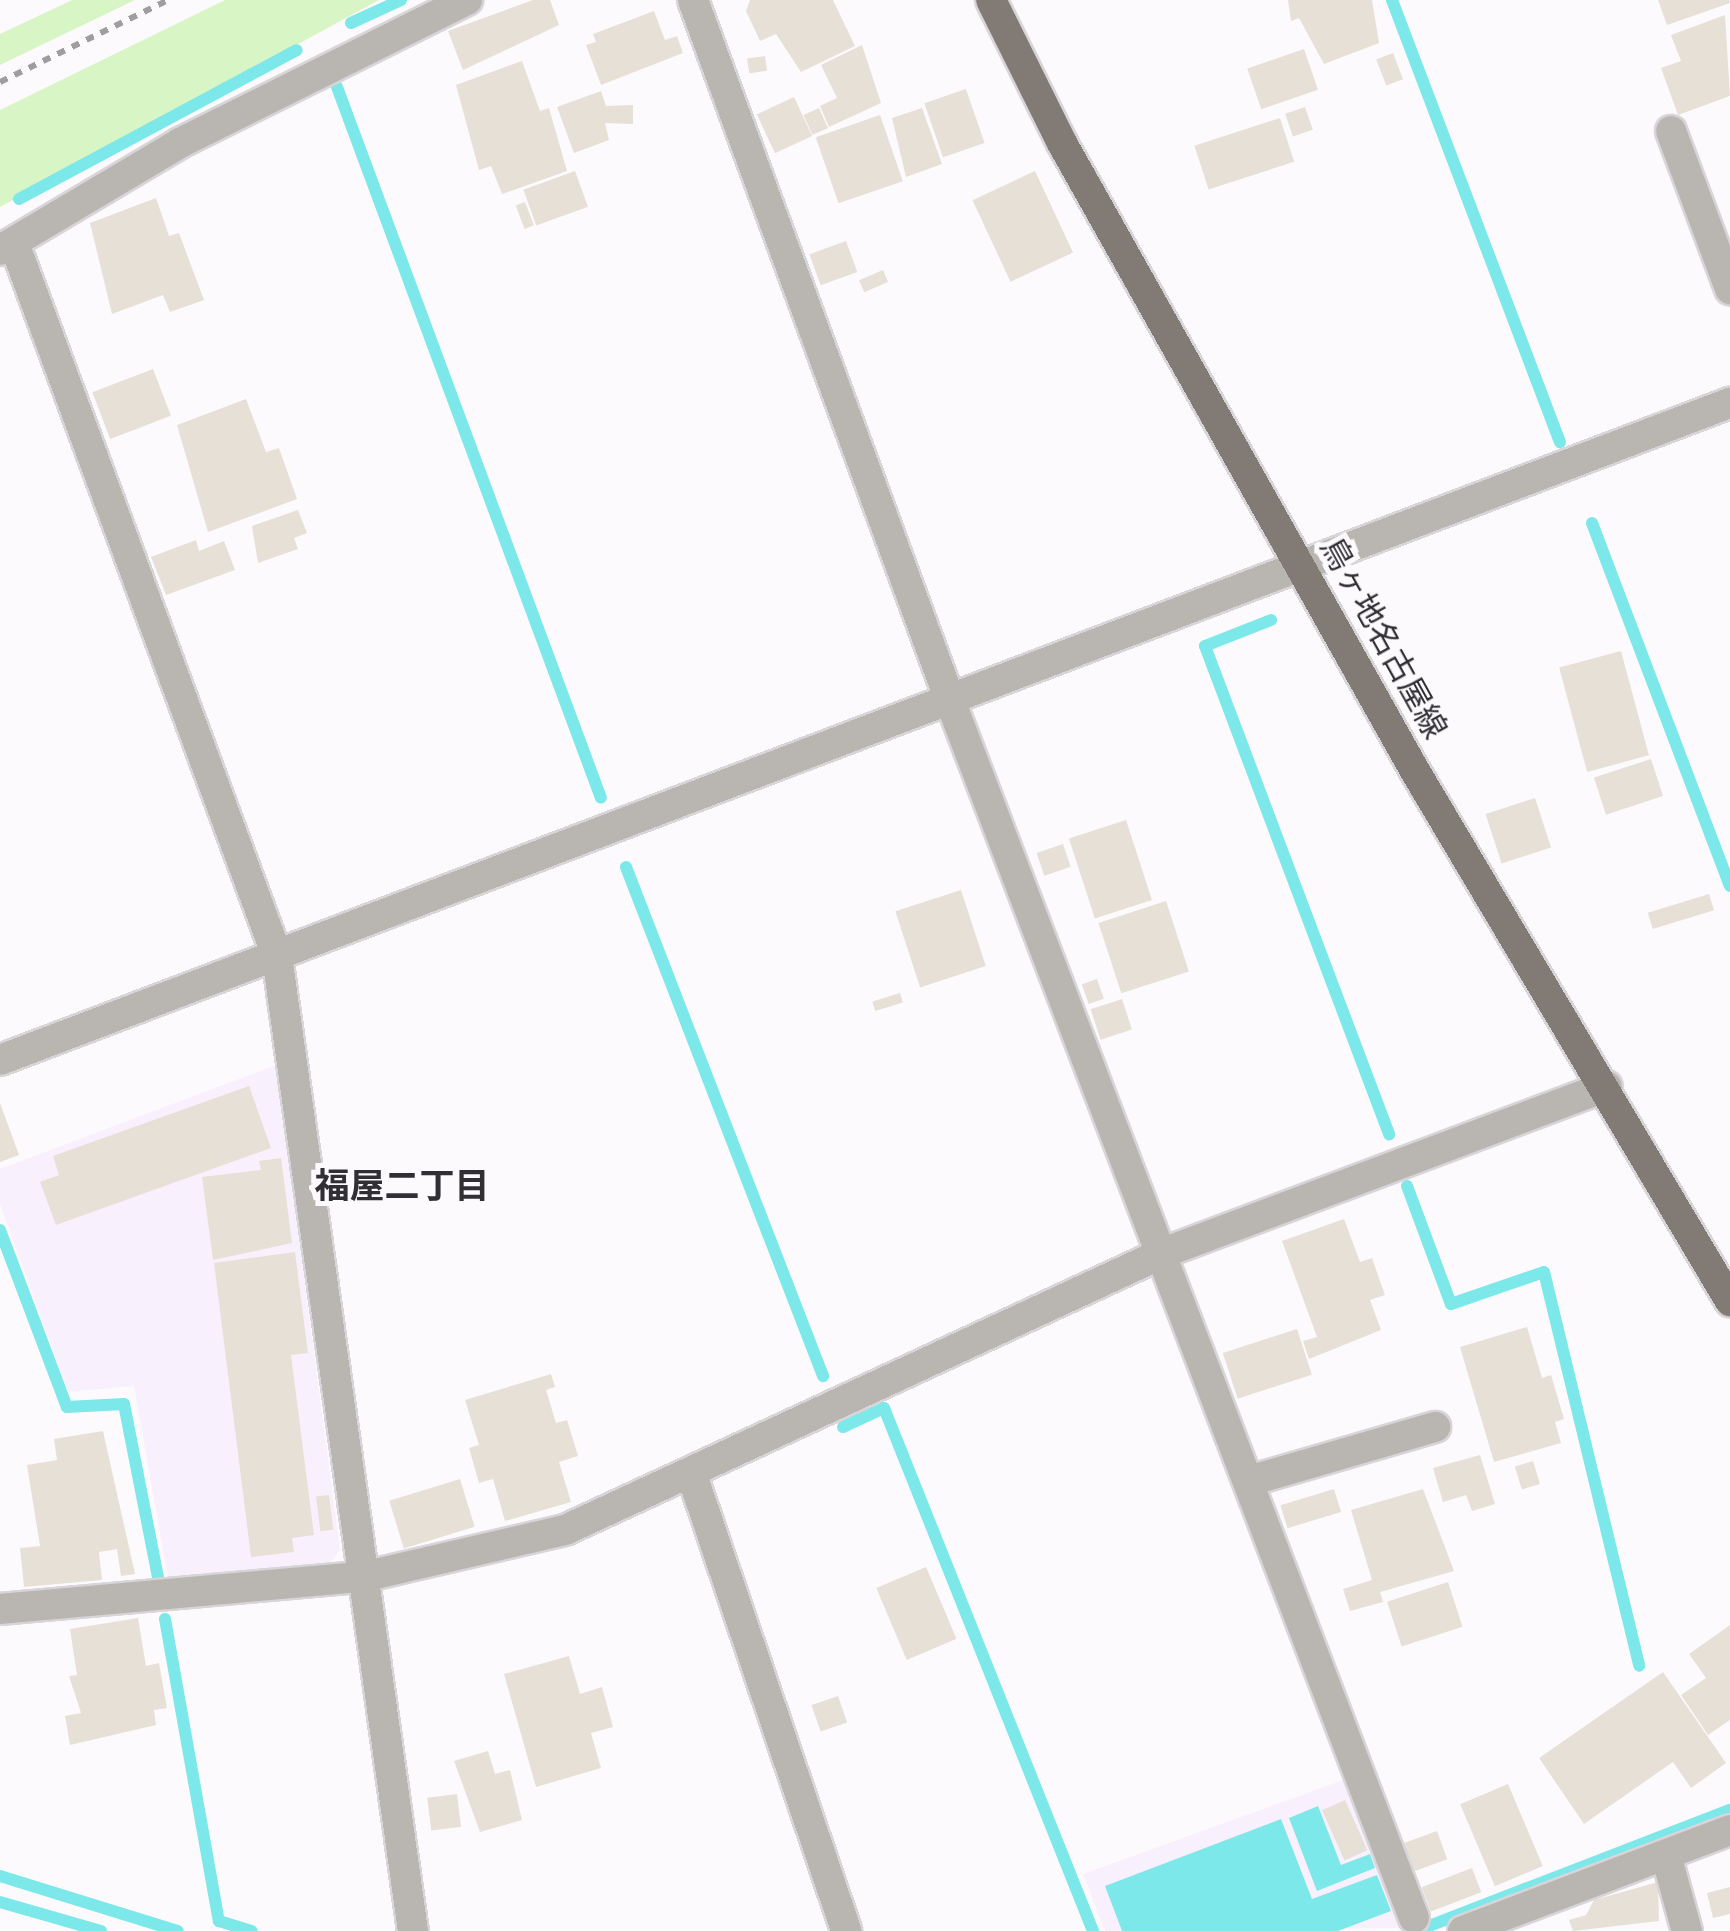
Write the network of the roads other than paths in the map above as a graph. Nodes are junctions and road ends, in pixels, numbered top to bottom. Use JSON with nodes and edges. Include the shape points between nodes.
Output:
{"nodes":[{"id":1,"x":466,"y":0,"type":"edge"},
{"id":2,"x":693,"y":0,"type":"edge"},
{"id":3,"x":990,"y":0,"type":"edge"},
{"id":4,"x":1671,"y":131,"type":"dead end"},
{"id":5,"x":7,"y":246,"type":"edge"},
{"id":6,"x":1730,"y":288,"type":"edge"},
{"id":7,"x":1730,"y":403,"type":"edge"},
{"id":8,"x":1302,"y":565,"type":"junction"},
{"id":9,"x":951,"y":704,"type":"junction"},
{"id":10,"x":278,"y":956,"type":"junction"},
{"id":11,"x":0,"y":1060,"type":"edge"},
{"id":12,"x":1607,"y":1086,"type":"junction"},
{"id":13,"x":1163,"y":1253,"type":"junction"},
{"id":14,"x":1730,"y":1302,"type":"edge"},
{"id":15,"x":1435,"y":1427,"type":"dead end"},
{"id":16,"x":691,"y":1472,"type":"junction"},
{"id":17,"x":1249,"y":1480,"type":"junction"},
{"id":18,"x":367,"y":1576,"type":"junction"},
{"id":19,"x":0,"y":1609,"type":"edge"},
{"id":20,"x":1730,"y":1830,"type":"edge"},
{"id":21,"x":1666,"y":1855,"type":"junction"},
{"id":22,"x":1414,"y":1918,"type":"dead end"},
{"id":23,"x":413,"y":1931,"type":"edge"},
{"id":24,"x":846,"y":1931,"type":"edge"},
{"id":25,"x":1463,"y":1931,"type":"edge"},
{"id":26,"x":1687,"y":1931,"type":"edge"}],
"edges":[{"from":1,"to":5,"type":"street","via":[[180,143]]},
{"from":2,"to":9,"type":"street"},
{"from":3,"to":8,"type":"main road","name":"鳥ヶ地名古屋線","via":[[1062,144]]},
{"from":4,"to":6,"type":"street"},
{"from":5,"to":10,"type":"street"},
{"from":7,"to":8,"type":"street"},
{"from":8,"to":9,"type":"street"},
{"from":8,"to":12,"type":"main road","name":"鳥ヶ地名古屋線","via":[[1415,772]]},
{"from":9,"to":10,"type":"street"},
{"from":9,"to":13,"type":"street"},
{"from":10,"to":11,"type":"street"},
{"from":10,"to":18,"type":"street"},
{"from":12,"to":13,"type":"street"},
{"from":12,"to":14,"type":"main road","name":"鳥ヶ地名古屋線"},
{"from":13,"to":16,"type":"street"},
{"from":13,"to":17,"type":"street"},
{"from":15,"to":17,"type":"street"},
{"from":16,"to":18,"type":"street","via":[[565,1530]]},
{"from":16,"to":24,"type":"street"},
{"from":17,"to":22,"type":"street"},
{"from":18,"to":19,"type":"street"},
{"from":18,"to":23,"type":"street"},
{"from":20,"to":21,"type":"street"},
{"from":21,"to":25,"type":"street"},
{"from":21,"to":26,"type":"street"}]}
